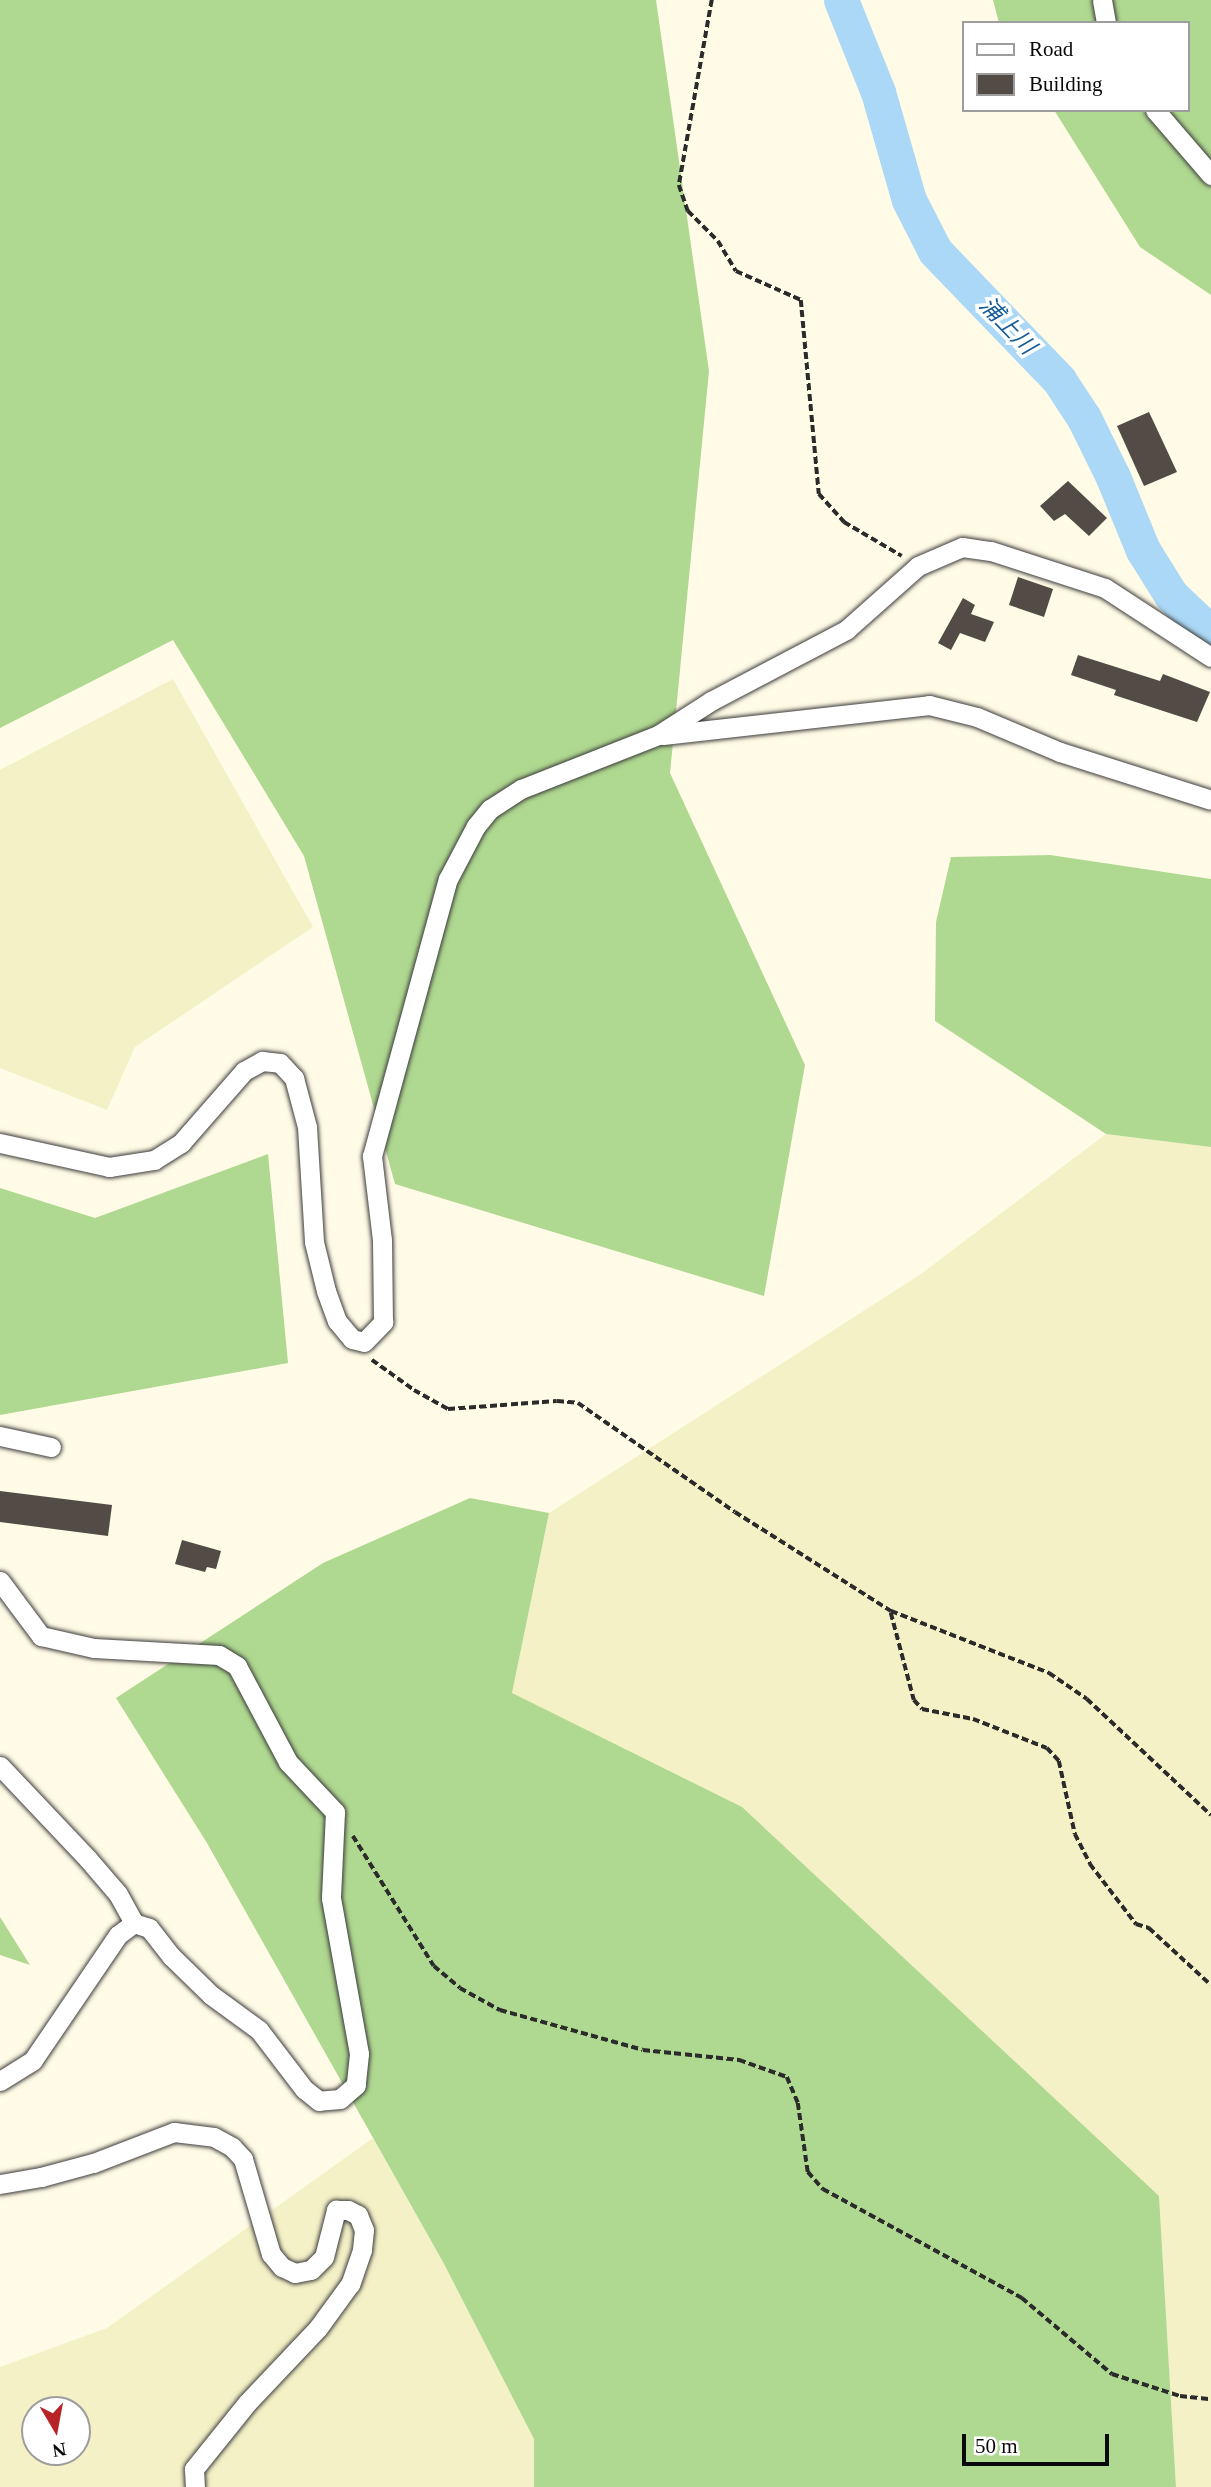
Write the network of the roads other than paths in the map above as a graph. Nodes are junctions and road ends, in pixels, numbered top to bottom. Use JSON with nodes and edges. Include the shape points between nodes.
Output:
{"nodes":[{"id":1,"x":1102,"y":0,"type":"edge"},
{"id":2,"x":1106,"y":21,"type":"edge"},
{"id":3,"x":1157,"y":112,"type":"edge"},
{"id":4,"x":1211,"y":175,"type":"edge"},
{"id":5,"x":1211,"y":657,"type":"edge"},
{"id":6,"x":658,"y":736,"type":"junction"},
{"id":7,"x":1211,"y":800,"type":"edge"},
{"id":8,"x":0,"y":1143,"type":"edge"},
{"id":9,"x":0,"y":1436,"type":"edge"},
{"id":10,"x":51,"y":1447,"type":"dead end"},
{"id":11,"x":0,"y":1580,"type":"edge"},
{"id":12,"x":0,"y":1766,"type":"edge"},
{"id":13,"x":134,"y":1923,"type":"junction"},
{"id":14,"x":0,"y":2081,"type":"edge"},
{"id":15,"x":0,"y":2183,"type":"edge"},
{"id":16,"x":195,"y":2487,"type":"edge"}],
"edges":[{"from":1,"to":2,"type":"street"},
{"from":3,"to":4,"type":"street"},
{"from":5,"to":6,"type":"street","via":[[1105,588],[991,551],[962,547],[918,566],[846,630],[710,701]]},
{"from":6,"to":7,"type":"street","via":[[929,705],[977,717],[1060,752]]},
{"from":6,"to":8,"type":"street","via":[[522,789],[491,809],[476,826],[448,879],[372,1156],[382,1240],[383,1322],[364,1342],[352,1339],[337,1321],[326,1291],[314,1242],[307,1127],[294,1078],[280,1063],[262,1061],[244,1071],[181,1143],[154,1160],[109,1167]]},
{"from":9,"to":10,"type":"street"},
{"from":11,"to":13,"type":"street","via":[[41,1636],[94,1648],[219,1655],[237,1666],[288,1762],[335,1812],[331,1898],[359,2054],[356,2085],[340,2099],[319,2101],[304,2089],[259,2030],[211,1995],[149,1928]]},
{"from":12,"to":13,"type":"street","via":[[96,1868]]},
{"from":13,"to":14,"type":"street","via":[[118,1935],[33,2060]]},
{"from":15,"to":16,"type":"street","via":[[93,2163],[174,2132],[214,2137],[243,2159],[271,2254],[295,2273],[311,2270],[324,2257],[336,2210],[358,2215],[364,2231],[362,2250],[350,2284],[194,2469]]}]}
